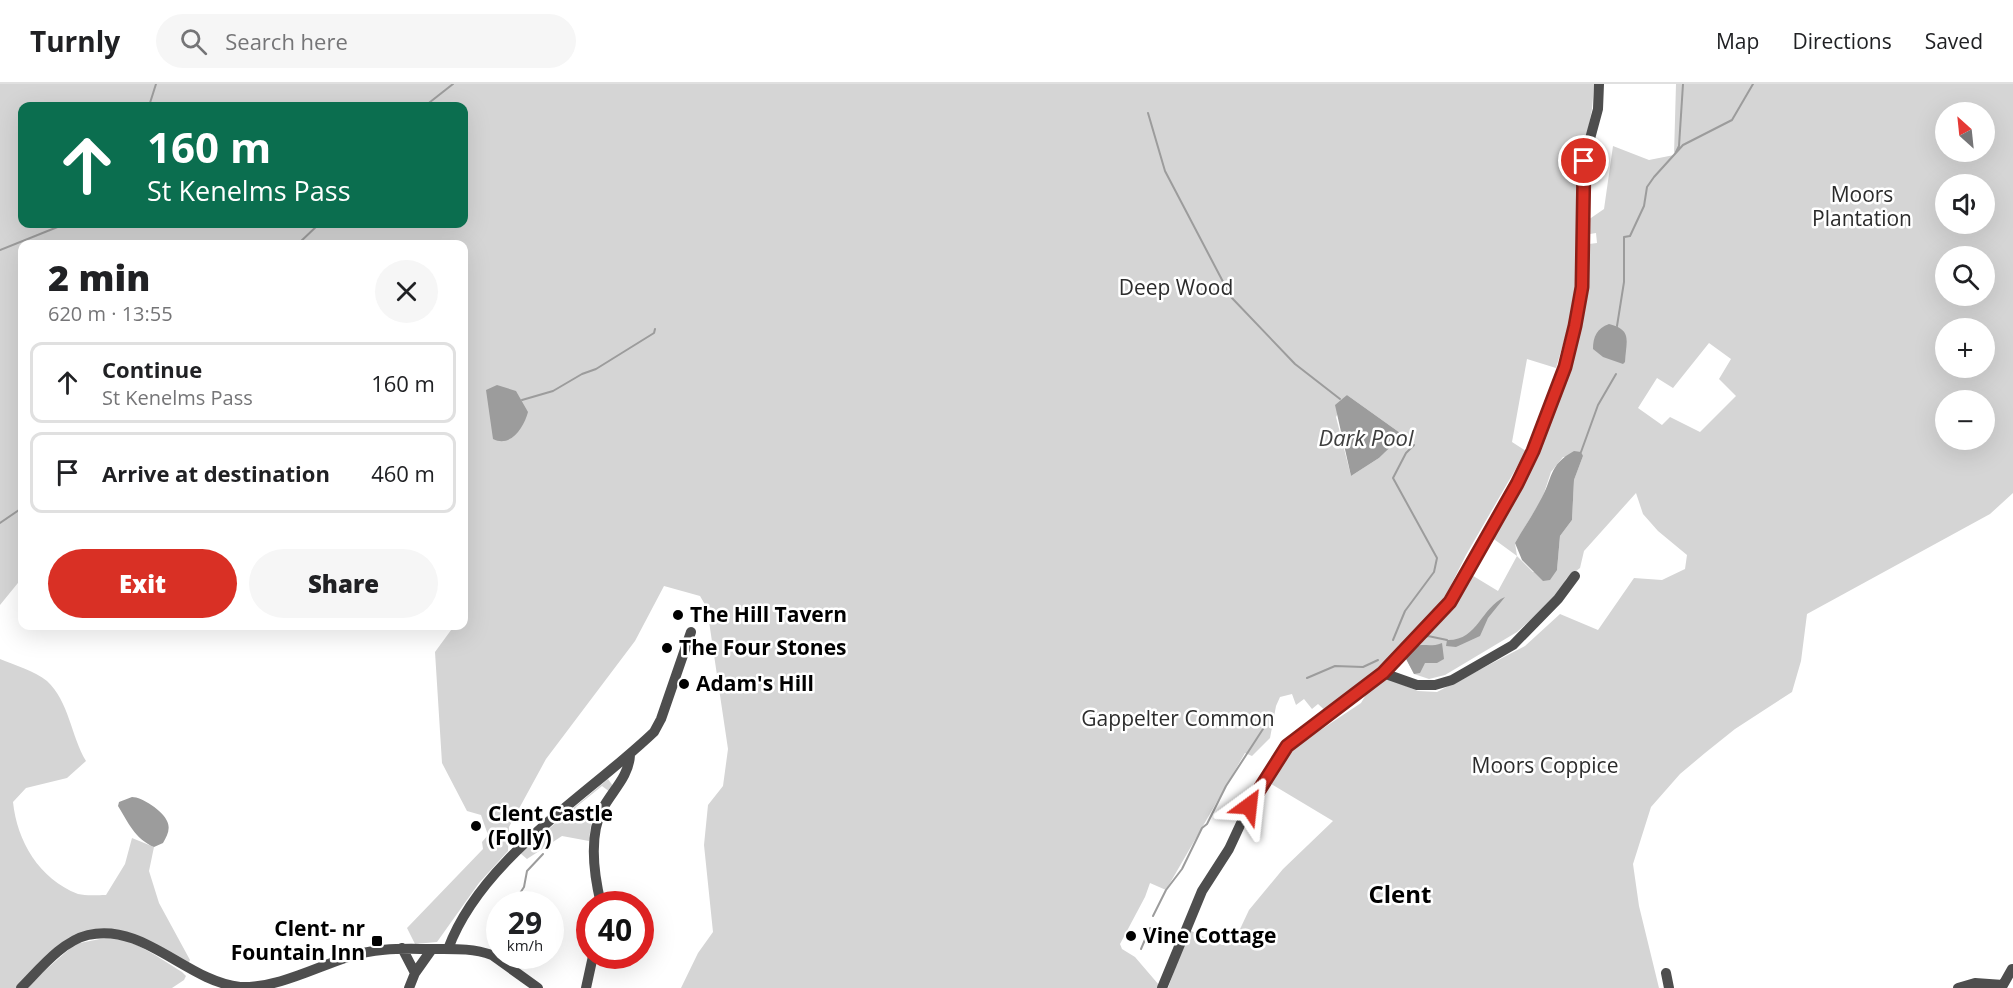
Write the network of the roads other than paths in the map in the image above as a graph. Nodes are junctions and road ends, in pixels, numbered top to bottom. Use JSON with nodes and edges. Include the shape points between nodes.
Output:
{"nodes":[{"id":1,"x":1599,"y":84,"type":"edge"},
{"id":2,"x":1575,"y":576,"type":"dead end"},
{"id":3,"x":691,"y":632,"type":"dead end"},
{"id":4,"x":1383,"y":673,"type":"junction"},
{"id":5,"x":630,"y":755,"type":"junction"},
{"id":6,"x":607,"y":774,"type":"junction"},
{"id":7,"x":619,"y":784,"type":"junction"},
{"id":8,"x":598,"y":891,"type":"edge"},
{"id":9,"x":402,"y":948,"type":"junction"},
{"id":10,"x":432,"y":949,"type":"junction"},
{"id":11,"x":448,"y":949,"type":"junction"},
{"id":12,"x":590,"y":969,"type":"edge"},
{"id":13,"x":2012,"y":969,"type":"edge"},
{"id":14,"x":415,"y":973,"type":"junction"},
{"id":15,"x":1666,"y":973,"type":"dead end"},
{"id":16,"x":21,"y":988,"type":"edge"},
{"id":17,"x":409,"y":988,"type":"edge"},
{"id":18,"x":538,"y":988,"type":"edge"},
{"id":19,"x":586,"y":988,"type":"edge"},
{"id":20,"x":1162,"y":988,"type":"edge"},
{"id":21,"x":1669,"y":988,"type":"edge"},
{"id":22,"x":1958,"y":988,"type":"edge"}],
"edges":[{"from":1,"to":4,"type":"street","via":[[1598,109],[1584,161],[1582,287],[1565,367],[1533,451],[1468,573],[1450,602]]},
{"from":2,"to":4,"type":"street","via":[[1558,600],[1513,645],[1452,680],[1417,685]]},
{"from":3,"to":5,"type":"street","via":[[661,719],[654,732]]},
{"from":4,"to":20,"type":"street","via":[[1287,746],[1271,768],[1202,891]]},
{"from":5,"to":6,"type":"street"},
{"from":5,"to":7,"type":"street","via":[[630,766]]},
{"from":6,"to":7,"type":"street"},
{"from":6,"to":11,"type":"street","via":[[499,868],[457,925]]},
{"from":7,"to":8,"type":"street","via":[[598,820],[593,873]]},
{"from":9,"to":10,"type":"street"},
{"from":9,"to":14,"type":"street"},
{"from":9,"to":16,"type":"street","via":[[371,949],[282,982],[242,987],[196,974],[122,934],[88,935],[67,947]]},
{"from":10,"to":11,"type":"street"},
{"from":10,"to":14,"type":"street"},
{"from":11,"to":18,"type":"street","via":[[492,955]]},
{"from":12,"to":19,"type":"street"},
{"from":13,"to":22,"type":"street","via":[[2003,985],[1975,983]]},
{"from":14,"to":17,"type":"street"},
{"from":15,"to":21,"type":"street"}]}
